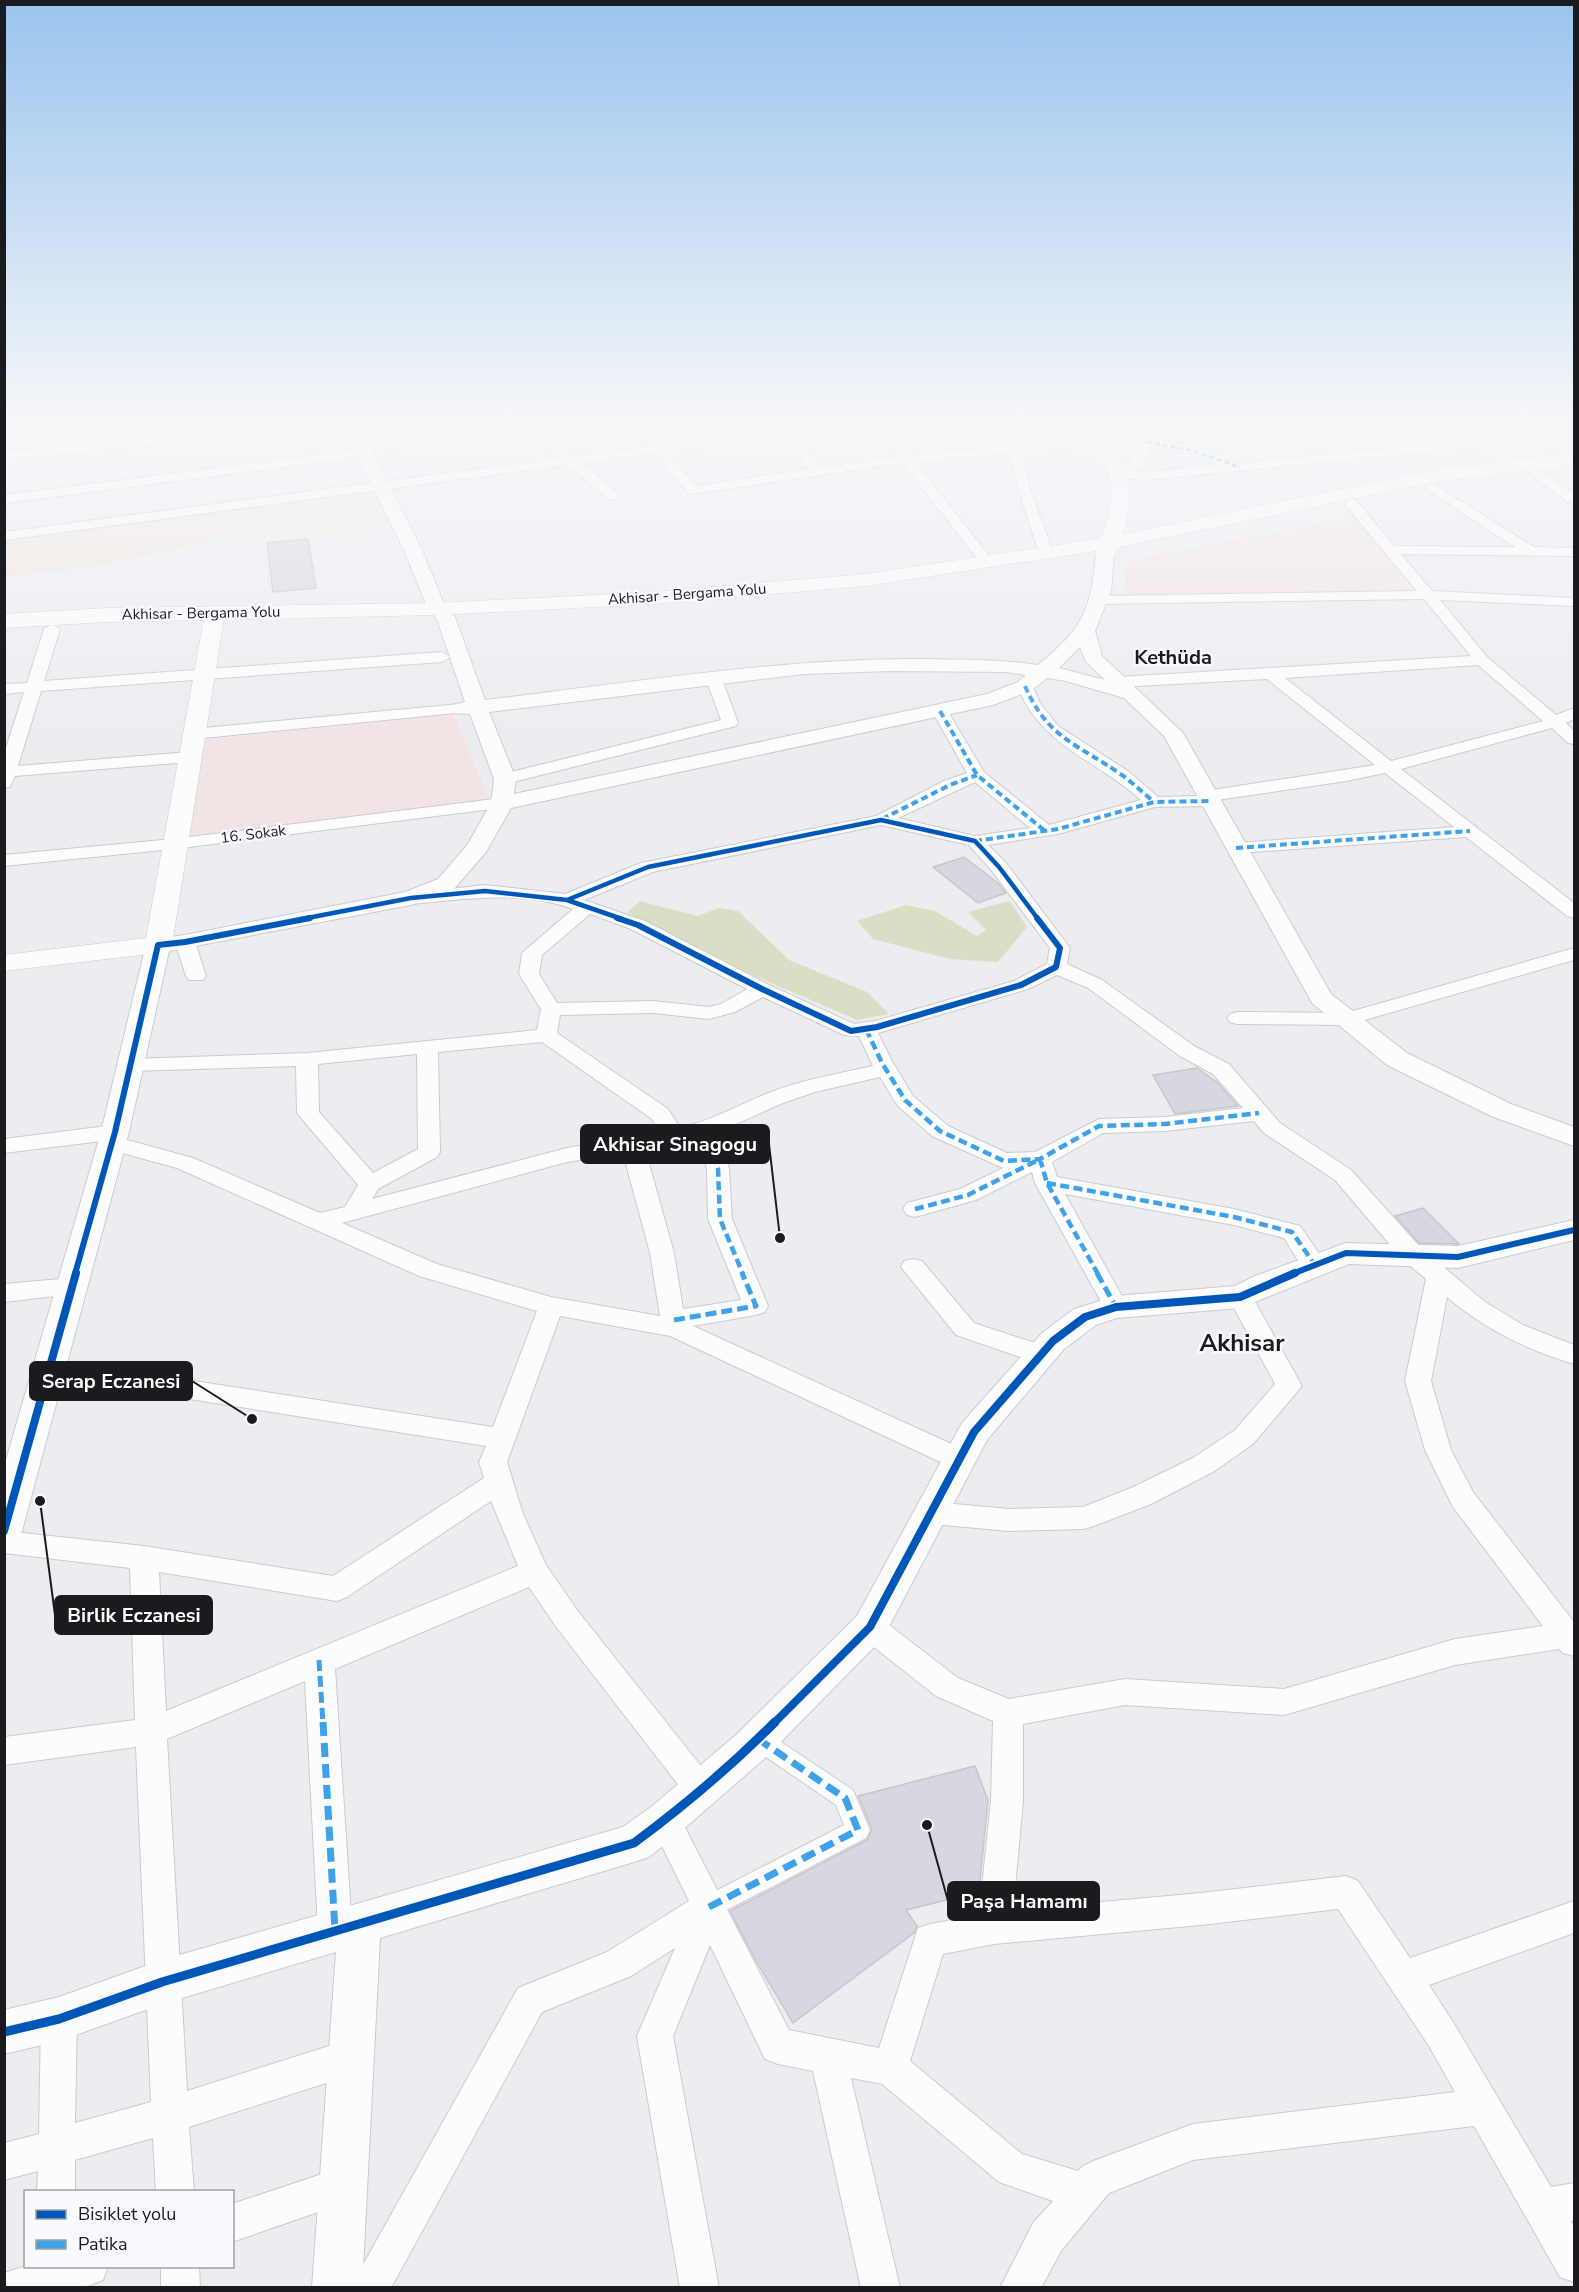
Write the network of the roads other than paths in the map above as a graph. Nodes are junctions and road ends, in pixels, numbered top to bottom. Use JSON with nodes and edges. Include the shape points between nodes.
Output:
{"nodes":[{"id":1,"x":99,"y":524,"type":"edge"},
{"id":2,"x":399,"y":524,"type":"edge"},
{"id":3,"x":956,"y":524,"type":"edge"},
{"id":4,"x":1036,"y":524,"type":"edge"},
{"id":5,"x":1115,"y":524,"type":"edge"},
{"id":6,"x":1220,"y":524,"type":"edge"},
{"id":7,"x":1240,"y":524,"type":"edge"},
{"id":8,"x":1369,"y":524,"type":"edge"},
{"id":9,"x":1489,"y":524,"type":"edge"},
{"id":10,"x":4,"y":536,"type":"edge"},
{"id":11,"x":1107,"y":549,"type":"junction"},
{"id":12,"x":1392,"y":550,"type":"junction"},
{"id":13,"x":1530,"y":551,"type":"junction"},
{"id":14,"x":1575,"y":552,"type":"edge"},
{"id":15,"x":1046,"y":553,"type":"junction"},
{"id":16,"x":987,"y":562,"type":"junction"},
{"id":17,"x":1427,"y":595,"type":"junction"},
{"id":18,"x":1098,"y":600,"type":"junction"},
{"id":19,"x":1575,"y":602,"type":"edge"},
{"id":20,"x":439,"y":615,"type":"junction"},
{"id":21,"x":216,"y":618,"type":"junction"},
{"id":22,"x":4,"y":621,"type":"edge"},
{"id":23,"x":52,"y":629,"type":"junction"},
{"id":24,"x":1084,"y":631,"type":"junction"},
{"id":25,"x":4,"y":632,"type":"edge"},
{"id":26,"x":442,"y":657,"type":"junction"},
{"id":27,"x":1482,"y":660,"type":"junction"},
{"id":28,"x":1040,"y":671,"type":"junction"},
{"id":29,"x":204,"y":675,"type":"junction"},
{"id":30,"x":1271,"y":675,"type":"junction"},
{"id":31,"x":714,"y":679,"type":"junction"},
{"id":32,"x":1025,"y":686,"type":"junction"},
{"id":33,"x":34,"y":687,"type":"junction"},
{"id":34,"x":1125,"y":688,"type":"junction"},
{"id":35,"x":4,"y":689,"type":"edge"},
{"id":36,"x":469,"y":708,"type":"junction"},
{"id":37,"x":940,"y":711,"type":"junction"},
{"id":38,"x":1575,"y":713,"type":"edge"},
{"id":39,"x":1556,"y":722,"type":"junction"},
{"id":40,"x":1575,"y":731,"type":"edge"},
{"id":41,"x":1575,"y":739,"type":"edge"},
{"id":42,"x":191,"y":746,"type":"junction"},
{"id":43,"x":1388,"y":767,"type":"junction"},
{"id":44,"x":6,"y":775,"type":"edge"},
{"id":45,"x":977,"y":775,"type":"junction"},
{"id":46,"x":505,"y":779,"type":"junction"},
{"id":47,"x":1208,"y":798,"type":"junction"},
{"id":48,"x":1154,"y":802,"type":"junction"},
{"id":49,"x":502,"y":803,"type":"junction"},
{"id":50,"x":881,"y":820,"type":"junction"},
{"id":51,"x":1045,"y":831,"type":"junction"},
{"id":52,"x":1470,"y":831,"type":"junction"},
{"id":53,"x":975,"y":841,"type":"junction"},
{"id":54,"x":173,"y":844,"type":"junction"},
{"id":55,"x":1236,"y":848,"type":"junction"},
{"id":56,"x":4,"y":861,"type":"edge"},
{"id":57,"x":411,"y":898,"type":"junction"},
{"id":58,"x":577,"y":904,"type":"junction"},
{"id":59,"x":1575,"y":912,"type":"edge"},
{"id":60,"x":171,"y":943,"type":"junction"},
{"id":61,"x":1575,"y":954,"type":"edge"},
{"id":62,"x":4,"y":963,"type":"edge"},
{"id":63,"x":1056,"y":967,"type":"junction"},
{"id":64,"x":196,"y":975,"type":"dead end"},
{"id":65,"x":762,"y":989,"type":"junction"},
{"id":66,"x":551,"y":1009,"type":"junction"},
{"id":67,"x":1237,"y":1018,"type":"dead end"},
{"id":68,"x":1347,"y":1019,"type":"junction"},
{"id":69,"x":866,"y":1029,"type":"junction"},
{"id":70,"x":546,"y":1035,"type":"junction"},
{"id":71,"x":427,"y":1046,"type":"junction"},
{"id":72,"x":307,"y":1059,"type":"junction"},
{"id":73,"x":131,"y":1065,"type":"junction"},
{"id":74,"x":886,"y":1069,"type":"junction"},
{"id":75,"x":1259,"y":1113,"type":"junction"},
{"id":76,"x":706,"y":1129,"type":"junction"},
{"id":77,"x":114,"y":1137,"type":"junction"},
{"id":78,"x":674,"y":1137,"type":"junction"},
{"id":79,"x":1575,"y":1137,"type":"edge"},
{"id":80,"x":632,"y":1143,"type":"junction"},
{"id":81,"x":4,"y":1146,"type":"edge"},
{"id":82,"x":1040,"y":1159,"type":"junction"},
{"id":83,"x":1047,"y":1183,"type":"junction"},
{"id":84,"x":370,"y":1184,"type":"junction"},
{"id":85,"x":915,"y":1209,"type":"dead end"},
{"id":86,"x":353,"y":1212,"type":"junction"},
{"id":87,"x":320,"y":1221,"type":"junction"},
{"id":88,"x":1575,"y":1230,"type":"edge"},
{"id":89,"x":1315,"y":1265,"type":"junction"},
{"id":90,"x":1425,"y":1265,"type":"junction"},
{"id":91,"x":913,"y":1267,"type":"dead end"},
{"id":92,"x":72,"y":1287,"type":"junction"},
{"id":93,"x":4,"y":1293,"type":"edge"},
{"id":94,"x":1240,"y":1297,"type":"junction"},
{"id":95,"x":550,"y":1306,"type":"junction"},
{"id":96,"x":1116,"y":1307,"type":"junction"},
{"id":97,"x":674,"y":1324,"type":"junction"},
{"id":98,"x":1041,"y":1355,"type":"junction"},
{"id":99,"x":1575,"y":1355,"type":"edge"},
{"id":100,"x":50,"y":1368,"type":"junction"},
{"id":101,"x":500,"y":1438,"type":"junction"},
{"id":102,"x":959,"y":1459,"type":"junction"},
{"id":103,"x":499,"y":1482,"type":"junction"},
{"id":104,"x":933,"y":1513,"type":"junction"},
{"id":105,"x":5,"y":1531,"type":"edge"},
{"id":106,"x":144,"y":1558,"type":"junction"},
{"id":107,"x":535,"y":1572,"type":"junction"},
{"id":108,"x":870,"y":1628,"type":"junction"},
{"id":109,"x":1572,"y":1638,"type":"edge"},
{"id":110,"x":319,"y":1660,"type":"junction"},
{"id":111,"x":1008,"y":1713,"type":"junction"},
{"id":112,"x":152,"y":1731,"type":"junction"},
{"id":113,"x":758,"y":1739,"type":"junction"},
{"id":114,"x":4,"y":1751,"type":"edge"},
{"id":115,"x":701,"y":1790,"type":"junction"},
{"id":116,"x":666,"y":1820,"type":"junction"},
{"id":117,"x":709,"y":1907,"type":"junction"},
{"id":118,"x":1575,"y":1917,"type":"edge"},
{"id":119,"x":347,"y":1926,"type":"junction"},
{"id":120,"x":994,"y":1928,"type":"junction"},
{"id":121,"x":1404,"y":1977,"type":"junction"},
{"id":122,"x":162,"y":1982,"type":"junction"},
{"id":123,"x":59,"y":2019,"type":"junction"},
{"id":124,"x":4,"y":2032,"type":"edge"},
{"id":125,"x":828,"y":2056,"type":"junction"},
{"id":126,"x":351,"y":2057,"type":"junction"},
{"id":127,"x":890,"y":2068,"type":"junction"},
{"id":128,"x":1483,"y":2107,"type":"junction"},
{"id":129,"x":169,"y":2115,"type":"junction"},
{"id":130,"x":56,"y":2148,"type":"junction"},
{"id":131,"x":4,"y":2162,"type":"edge"},
{"id":132,"x":343,"y":2186,"type":"junction"},
{"id":133,"x":56,"y":2190,"type":"edge"},
{"id":134,"x":176,"y":2190,"type":"edge"},
{"id":135,"x":1086,"y":2192,"type":"junction"},
{"id":136,"x":1558,"y":2205,"type":"edge"},
{"id":137,"x":234,"y":2222,"type":"edge"},
{"id":138,"x":1575,"y":2263,"type":"edge"},
{"id":139,"x":180,"y":2268,"type":"edge"},
{"id":140,"x":64,"y":2274,"type":"edge"},
{"id":141,"x":16,"y":2288,"type":"edge"},
{"id":142,"x":181,"y":2288,"type":"edge"},
{"id":143,"x":337,"y":2288,"type":"edge"},
{"id":144,"x":369,"y":2288,"type":"edge"},
{"id":145,"x":700,"y":2288,"type":"edge"},
{"id":146,"x":881,"y":2288,"type":"edge"},
{"id":147,"x":1019,"y":2288,"type":"edge"}],
"edges":[{"from":1,"to":10,"type":"street"},
{"from":2,"to":20,"type":"street"},
{"from":3,"to":16,"type":"street"},
{"from":4,"to":15,"type":"street"},
{"from":5,"to":11,"type":"main road"},
{"from":6,"to":11,"type":"main road","name":"Akhisar - Bergama Yolu"},
{"from":7,"to":11,"type":"main road","name":"Akhisar - Bergama Yolu"},
{"from":8,"to":12,"type":"street"},
{"from":9,"to":13,"type":"street"},
{"from":11,"to":15,"type":"main road","name":"Akhisar - Bergama Yolu"},
{"from":11,"to":18,"type":"street"},
{"from":11,"to":20,"type":"main road","name":"Akhisar - Bergama Yolu","via":[[860,589],[648,608]]},
{"from":12,"to":13,"type":"street"},
{"from":12,"to":17,"type":"street"},
{"from":13,"to":14,"type":"street"},
{"from":15,"to":16,"type":"main road","name":"Akhisar - Bergama Yolu"},
{"from":16,"to":20,"type":"main road","name":"Akhisar - Bergama Yolu","via":[[866,579]]},
{"from":17,"to":18,"type":"street"},
{"from":17,"to":19,"type":"street"},
{"from":17,"to":27,"type":"street"},
{"from":18,"to":24,"type":"street"},
{"from":20,"to":21,"type":"main road","name":"Akhisar - Bergama Yolu"},
{"from":20,"to":26,"type":"street"},
{"from":20,"to":36,"type":"street"},
{"from":21,"to":22,"type":"main road","name":"Akhisar - Bergama Yolu","via":[[107,615]]},
{"from":21,"to":23,"type":"main road","name":"Akhisar - Bergama Yolu"},
{"from":21,"to":29,"type":"main road"},
{"from":23,"to":25,"type":"main road","name":"Akhisar - Bergama Yolu"},
{"from":23,"to":33,"type":"street"},
{"from":24,"to":28,"type":"street"},
{"from":24,"to":34,"type":"street","via":[[1093,658]]},
{"from":26,"to":29,"type":"street"},
{"from":26,"to":36,"type":"street"},
{"from":27,"to":30,"type":"street"},
{"from":27,"to":39,"type":"street"},
{"from":28,"to":31,"type":"street","via":[[1005,666],[891,665],[804,668]]},
{"from":28,"to":32,"type":"street"},
{"from":28,"to":34,"type":"street"},
{"from":29,"to":33,"type":"street"},
{"from":29,"to":42,"type":"main road"},
{"from":30,"to":34,"type":"street"},
{"from":30,"to":43,"type":"street"},
{"from":31,"to":36,"type":"street"},
{"from":31,"to":46,"type":"street","via":[[730,723]]},
{"from":32,"to":37,"type":"street","via":[[993,699]]},
{"from":32,"to":48,"type":"street","via":[[1032,706],[1059,738],[1122,775]]},
{"from":33,"to":35,"type":"street"},
{"from":33,"to":44,"type":"street"},
{"from":34,"to":47,"type":"street","via":[[1173,733]]},
{"from":36,"to":42,"type":"street"},
{"from":36,"to":46,"type":"street"},
{"from":36,"to":49,"type":"street","via":[[492,787]]},
{"from":37,"to":45,"type":"street"},
{"from":37,"to":49,"type":"street"},
{"from":38,"to":39,"type":"street"},
{"from":39,"to":40,"type":"street"},
{"from":39,"to":41,"type":"street"},
{"from":39,"to":43,"type":"street"},
{"from":42,"to":44,"type":"street"},
{"from":42,"to":54,"type":"main road"},
{"from":43,"to":47,"type":"street"},
{"from":43,"to":52,"type":"street"},
{"from":45,"to":50,"type":"street"},
{"from":45,"to":51,"type":"street"},
{"from":46,"to":49,"type":"street"},
{"from":47,"to":48,"type":"street"},
{"from":47,"to":55,"type":"street"},
{"from":48,"to":51,"type":"street"},
{"from":49,"to":54,"type":"street","name":"16. Sokak"},
{"from":49,"to":57,"type":"street","via":[[478,847],[446,884]]},
{"from":50,"to":53,"type":"street"},
{"from":50,"to":58,"type":"street","via":[[648,867]]},
{"from":51,"to":53,"type":"street"},
{"from":52,"to":55,"type":"street"},
{"from":52,"to":59,"type":"street"},
{"from":53,"to":63,"type":"street","via":[[1060,948]]},
{"from":54,"to":56,"type":"street","name":"16. Sokak"},
{"from":54,"to":60,"type":"main road"},
{"from":55,"to":68,"type":"street","via":[[1321,998]]},
{"from":57,"to":58,"type":"street","via":[[485,891],[542,896]]},
{"from":57,"to":60,"type":"street"},
{"from":58,"to":65,"type":"street","via":[[638,925]]},
{"from":58,"to":66,"type":"street","via":[[532,954],[529,974]]},
{"from":60,"to":62,"type":"main road"},
{"from":60,"to":64,"type":"street"},
{"from":60,"to":73,"type":"street"},
{"from":61,"to":68,"type":"street"},
{"from":63,"to":69,"type":"street","via":[[1021,985]]},
{"from":63,"to":75,"type":"street","via":[[1095,984],[1187,1051],[1221,1069]]},
{"from":65,"to":66,"type":"street","via":[[718,1012],[599,1006]]},
{"from":65,"to":69,"type":"street","via":[[851,1031]]},
{"from":66,"to":70,"type":"street"},
{"from":67,"to":68,"type":"street"},
{"from":68,"to":79,"type":"street","via":[[1397,1059],[1502,1110]]},
{"from":69,"to":74,"type":"street"},
{"from":70,"to":71,"type":"street"},
{"from":70,"to":78,"type":"street","via":[[660,1114]]},
{"from":71,"to":72,"type":"street"},
{"from":71,"to":84,"type":"street","via":[[429,1152]]},
{"from":72,"to":73,"type":"street"},
{"from":72,"to":84,"type":"street","via":[[308,1113]]},
{"from":73,"to":77,"type":"street"},
{"from":74,"to":76,"type":"street","via":[[775,1098]]},
{"from":74,"to":82,"type":"street","via":[[905,1100],[940,1131],[1004,1161]]},
{"from":75,"to":82,"type":"street","via":[[1165,1124],[1099,1126]]},
{"from":75,"to":90,"type":"street","via":[[1272,1128],[1343,1175]]},
{"from":76,"to":78,"type":"street"},
{"from":76,"to":97,"type":"street","via":[[718,1169],[720,1219],[756,1306]]},
{"from":77,"to":81,"type":"street"},
{"from":77,"to":87,"type":"street"},
{"from":77,"to":92,"type":"street"},
{"from":78,"to":80,"type":"street"},
{"from":80,"to":86,"type":"street","via":[[567,1155]]},
{"from":80,"to":97,"type":"street","via":[[662,1253]]},
{"from":82,"to":83,"type":"street"},
{"from":82,"to":85,"type":"street","via":[[968,1195]]},
{"from":83,"to":89,"type":"street","via":[[1234,1217],[1292,1232]]},
{"from":83,"to":96,"type":"street"},
{"from":84,"to":86,"type":"street"},
{"from":86,"to":87,"type":"street"},
{"from":87,"to":95,"type":"street","via":[[428,1269]]},
{"from":88,"to":90,"type":"street"},
{"from":89,"to":90,"type":"street","via":[[1346,1253]]},
{"from":89,"to":94,"type":"street"},
{"from":90,"to":99,"type":"street","via":[[1476,1308],[1514,1331]]},
{"from":90,"to":109,"type":"street","via":[[1418,1382],[1438,1450],[1463,1499]]},
{"from":91,"to":98,"type":"street","via":[[965,1329]]},
{"from":92,"to":93,"type":"street"},
{"from":92,"to":100,"type":"street"},
{"from":94,"to":96,"type":"street"},
{"from":94,"to":104,"type":"street","via":[[1289,1386],[1244,1437],[1203,1465],[1142,1496],[1084,1518],[1009,1520]]},
{"from":95,"to":97,"type":"street"},
{"from":95,"to":101,"type":"street"},
{"from":96,"to":98,"type":"street","via":[[1085,1317]]},
{"from":97,"to":102,"type":"street"},
{"from":98,"to":102,"type":"street","via":[[974,1432]]},
{"from":100,"to":101,"type":"street"},
{"from":100,"to":105,"type":"street"},
{"from":101,"to":103,"type":"street","via":[[494,1462]]},
{"from":102,"to":104,"type":"street"},
{"from":103,"to":106,"type":"street","via":[[337,1588]]},
{"from":103,"to":107,"type":"street"},
{"from":104,"to":108,"type":"street"},
{"from":105,"to":106,"type":"street"},
{"from":106,"to":112,"type":"street"},
{"from":107,"to":110,"type":"street"},
{"from":107,"to":115,"type":"street","via":[[567,1619]]},
{"from":108,"to":111,"type":"street","via":[[947,1687]]},
{"from":108,"to":113,"type":"street"},
{"from":109,"to":111,"type":"street","via":[[1455,1652],[1284,1702],[1125,1692]]},
{"from":110,"to":112,"type":"street"},
{"from":110,"to":119,"type":"street"},
{"from":111,"to":120,"type":"street","via":[[1007,1801]]},
{"from":112,"to":114,"type":"street"},
{"from":112,"to":122,"type":"street"},
{"from":113,"to":115,"type":"street"},
{"from":113,"to":117,"type":"street","via":[[845,1798],[858,1830]]},
{"from":115,"to":116,"type":"street"},
{"from":116,"to":117,"type":"street"},
{"from":116,"to":119,"type":"street","via":[[634,1843]]},
{"from":117,"to":125,"type":"street","via":[[778,2046]]},
{"from":117,"to":144,"type":"street","via":[[619,1964],[530,2000]]},
{"from":117,"to":145,"type":"street","via":[[654,2036]]},
{"from":118,"to":121,"type":"street"},
{"from":119,"to":122,"type":"street"},
{"from":119,"to":126,"type":"street"},
{"from":120,"to":121,"type":"street","via":[[1346,1892]]},
{"from":120,"to":127,"type":"street","via":[[930,1940]]},
{"from":121,"to":128,"type":"street"},
{"from":122,"to":123,"type":"street"},
{"from":122,"to":129,"type":"street"},
{"from":123,"to":124,"type":"street"},
{"from":123,"to":130,"type":"street"},
{"from":125,"to":127,"type":"street"},
{"from":125,"to":146,"type":"street"},
{"from":126,"to":129,"type":"street"},
{"from":126,"to":132,"type":"street"},
{"from":127,"to":135,"type":"street","via":[[1012,2169]]},
{"from":128,"to":135,"type":"street","via":[[1192,2142],[1096,2179]]},
{"from":128,"to":136,"type":"street"},
{"from":129,"to":130,"type":"street"},
{"from":129,"to":134,"type":"street"},
{"from":130,"to":131,"type":"street"},
{"from":130,"to":133,"type":"street"},
{"from":132,"to":137,"type":"street"},
{"from":132,"to":143,"type":"street"},
{"from":135,"to":147,"type":"street","via":[[1047,2236]]},
{"from":136,"to":138,"type":"street"},
{"from":139,"to":142,"type":"street"},
{"from":140,"to":141,"type":"street"}]}
